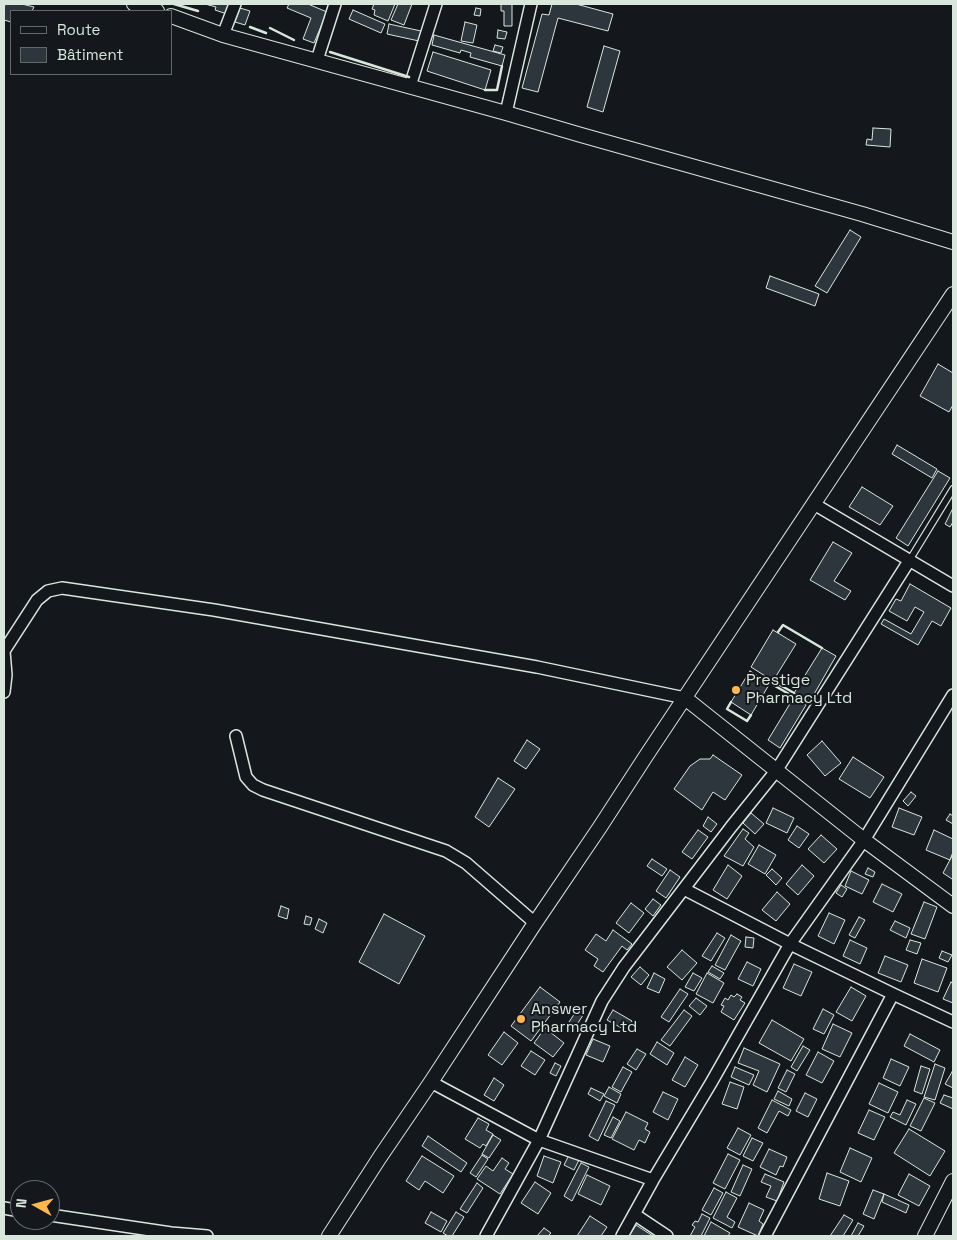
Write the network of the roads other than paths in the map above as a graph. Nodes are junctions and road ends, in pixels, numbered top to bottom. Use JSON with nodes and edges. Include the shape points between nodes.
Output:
{"nodes":[{"id":1,"x":134,"y":4,"type":"edge"},
{"id":2,"x":235,"y":4,"type":"edge"},
{"id":3,"x":335,"y":4,"type":"edge"},
{"id":4,"x":436,"y":4,"type":"edge"},
{"id":5,"x":531,"y":4,"type":"edge"},
{"id":6,"x":153,"y":10,"type":"edge"},
{"id":7,"x":172,"y":16,"type":"edge"},
{"id":8,"x":223,"y":35,"type":"junction"},
{"id":9,"x":317,"y":60,"type":"junction"},
{"id":10,"x":410,"y":86,"type":"junction"},
{"id":11,"x":506,"y":113,"type":"junction"},
{"id":12,"x":953,"y":242,"type":"edge"},
{"id":13,"x":953,"y":294,"type":"edge"},
{"id":14,"x":953,"y":488,"type":"edge"},
{"id":15,"x":814,"y":504,"type":"junction"},
{"id":16,"x":909,"y":561,"type":"junction"},
{"id":17,"x":953,"y":586,"type":"edge"},
{"id":18,"x":4,"y":651,"type":"edge"},
{"id":19,"x":4,"y":692,"type":"edge"},
{"id":20,"x":953,"y":695,"type":"edge"},
{"id":21,"x":685,"y":698,"type":"junction"},
{"id":22,"x":236,"y":736,"type":"dead end"},
{"id":23,"x":776,"y":770,"type":"junction"},
{"id":24,"x":864,"y":840,"type":"junction"},
{"id":25,"x":684,"y":889,"type":"junction"},
{"id":26,"x":953,"y":905,"type":"edge"},
{"id":27,"x":535,"y":923,"type":"junction"},
{"id":28,"x":790,"y":944,"type":"junction"},
{"id":29,"x":893,"y":994,"type":"junction"},
{"id":30,"x":953,"y":1022,"type":"edge"},
{"id":31,"x":431,"y":1082,"type":"junction"},
{"id":32,"x":539,"y":1140,"type":"junction"},
{"id":33,"x":653,"y":1180,"type":"junction"},
{"id":34,"x":953,"y":1181,"type":"edge"},
{"id":35,"x":634,"y":1214,"type":"junction"},
{"id":36,"x":60,"y":1217,"type":"edge"},
{"id":37,"x":170,"y":1234,"type":"edge"},
{"id":38,"x":207,"y":1236,"type":"edge"},
{"id":39,"x":329,"y":1236,"type":"edge"},
{"id":40,"x":486,"y":1236,"type":"edge"},
{"id":41,"x":622,"y":1236,"type":"edge"},
{"id":42,"x":667,"y":1236,"type":"edge"},
{"id":43,"x":765,"y":1236,"type":"edge"},
{"id":44,"x":925,"y":1236,"type":"edge"}],
"edges":[{"from":1,"to":6,"type":"street"},
{"from":2,"to":8,"type":"street"},
{"from":3,"to":9,"type":"street"},
{"from":4,"to":10,"type":"street"},
{"from":5,"to":11,"type":"street"},
{"from":7,"to":8,"type":"street"},
{"from":8,"to":9,"type":"street"},
{"from":9,"to":10,"type":"street"},
{"from":10,"to":11,"type":"street"},
{"from":11,"to":12,"type":"street"},
{"from":13,"to":15,"type":"street"},
{"from":14,"to":16,"type":"lane"},
{"from":15,"to":16,"type":"street"},
{"from":15,"to":21,"type":"street"},
{"from":16,"to":17,"type":"street"},
{"from":16,"to":23,"type":"street"},
{"from":18,"to":19,"type":"street"},
{"from":18,"to":21,"type":"street","via":[[37,600],[48,591],[62,588],[273,620],[537,667]]},
{"from":20,"to":24,"type":"street"},
{"from":21,"to":23,"type":"street"},
{"from":21,"to":27,"type":"street"},
{"from":22,"to":27,"type":"street","via":[[246,777],[253,785],[446,851],[466,863]]},
{"from":23,"to":24,"type":"street"},
{"from":23,"to":25,"type":"street"},
{"from":24,"to":26,"type":"street"},
{"from":24,"to":28,"type":"street"},
{"from":25,"to":28,"type":"street"},
{"from":25,"to":32,"type":"street","via":[[602,1001]]},
{"from":27,"to":31,"type":"street"},
{"from":28,"to":29,"type":"street"},
{"from":28,"to":33,"type":"street"},
{"from":29,"to":30,"type":"street"},
{"from":29,"to":43,"type":"street"},
{"from":31,"to":32,"type":"street"},
{"from":31,"to":39,"type":"street"},
{"from":32,"to":33,"type":"street"},
{"from":32,"to":40,"type":"street"},
{"from":33,"to":35,"type":"street"},
{"from":34,"to":44,"type":"street"},
{"from":35,"to":41,"type":"street"},
{"from":35,"to":42,"type":"street"},
{"from":36,"to":37,"type":"street"},
{"from":37,"to":38,"type":"street"}]}
